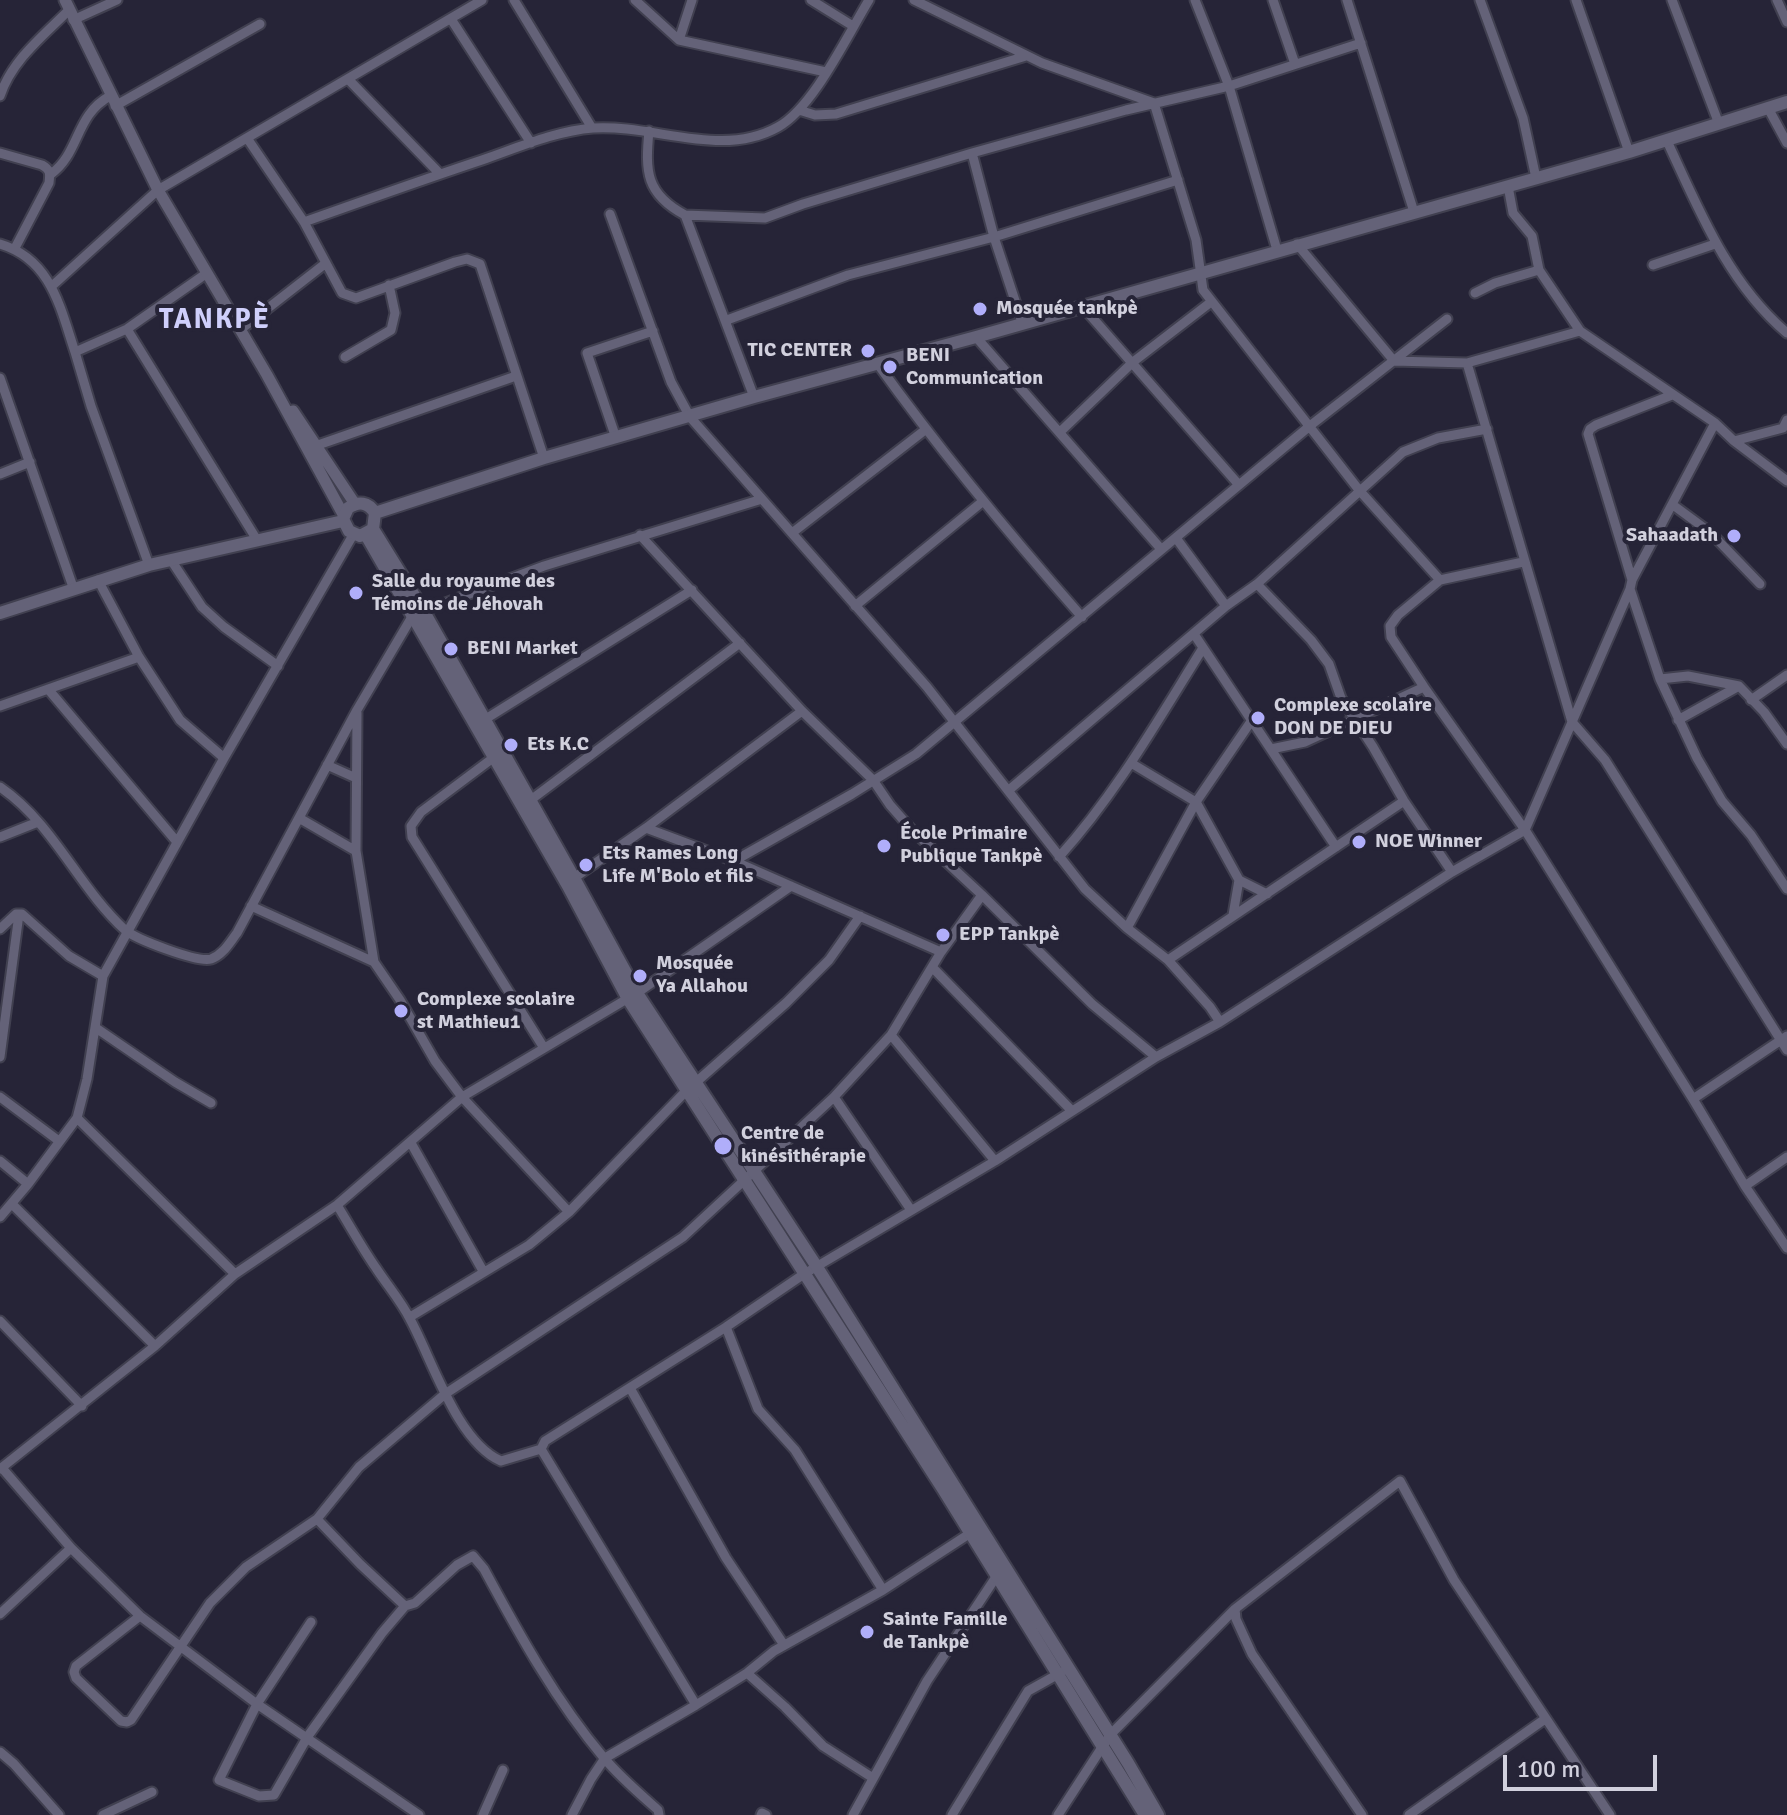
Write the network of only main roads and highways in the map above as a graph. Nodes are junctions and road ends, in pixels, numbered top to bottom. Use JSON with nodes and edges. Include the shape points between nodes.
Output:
{"nodes":[{"id":1,"x":1787,"y":102,"type":"edge"},
{"id":2,"x":375,"y":513,"type":"junction"},
{"id":3,"x":343,"y":518,"type":"junction"},
{"id":4,"x":364,"y":533,"type":"junction"},
{"id":5,"x":418,"y":612,"type":"junction"},
{"id":6,"x":0,"y":613,"type":"edge"},
{"id":7,"x":526,"y":803,"type":"junction"},
{"id":8,"x":632,"y":996,"type":"junction"},
{"id":9,"x":748,"y":1174,"type":"junction"},
{"id":10,"x":1001,"y":1574,"type":"junction"},
{"id":11,"x":1106,"y":1739,"type":"junction"},
{"id":12,"x":1145,"y":1815,"type":"edge"},
{"id":13,"x":1158,"y":1815,"type":"edge"}],
"edges":[{"from":1,"to":2,"type":"main road","via":[[1629,152],[544,458]]},
{"from":2,"to":3,"type":"main road","via":[[367,505],[355,504]]},
{"from":2,"to":4,"type":"main road"},
{"from":3,"to":4,"type":"main road","via":[[345,527]]},
{"from":3,"to":6,"type":"main road","via":[[149,565]]},
{"from":4,"to":5,"type":"main road"},
{"from":5,"to":7,"type":"main road","via":[[484,720]]},
{"from":5,"to":7,"type":"main road","via":[[493,758]]},
{"from":7,"to":8,"type":"main road"},
{"from":7,"to":8,"type":"main road","via":[[574,878]]},
{"from":8,"to":9,"type":"main road"},
{"from":9,"to":10,"type":"main road","via":[[804,1274],[969,1534]]},
{"from":9,"to":10,"type":"main road","via":[[817,1267],[983,1532]]},
{"from":10,"to":11,"type":"main road"},
{"from":11,"to":12,"type":"main road"},
{"from":11,"to":13,"type":"main road"}]}
